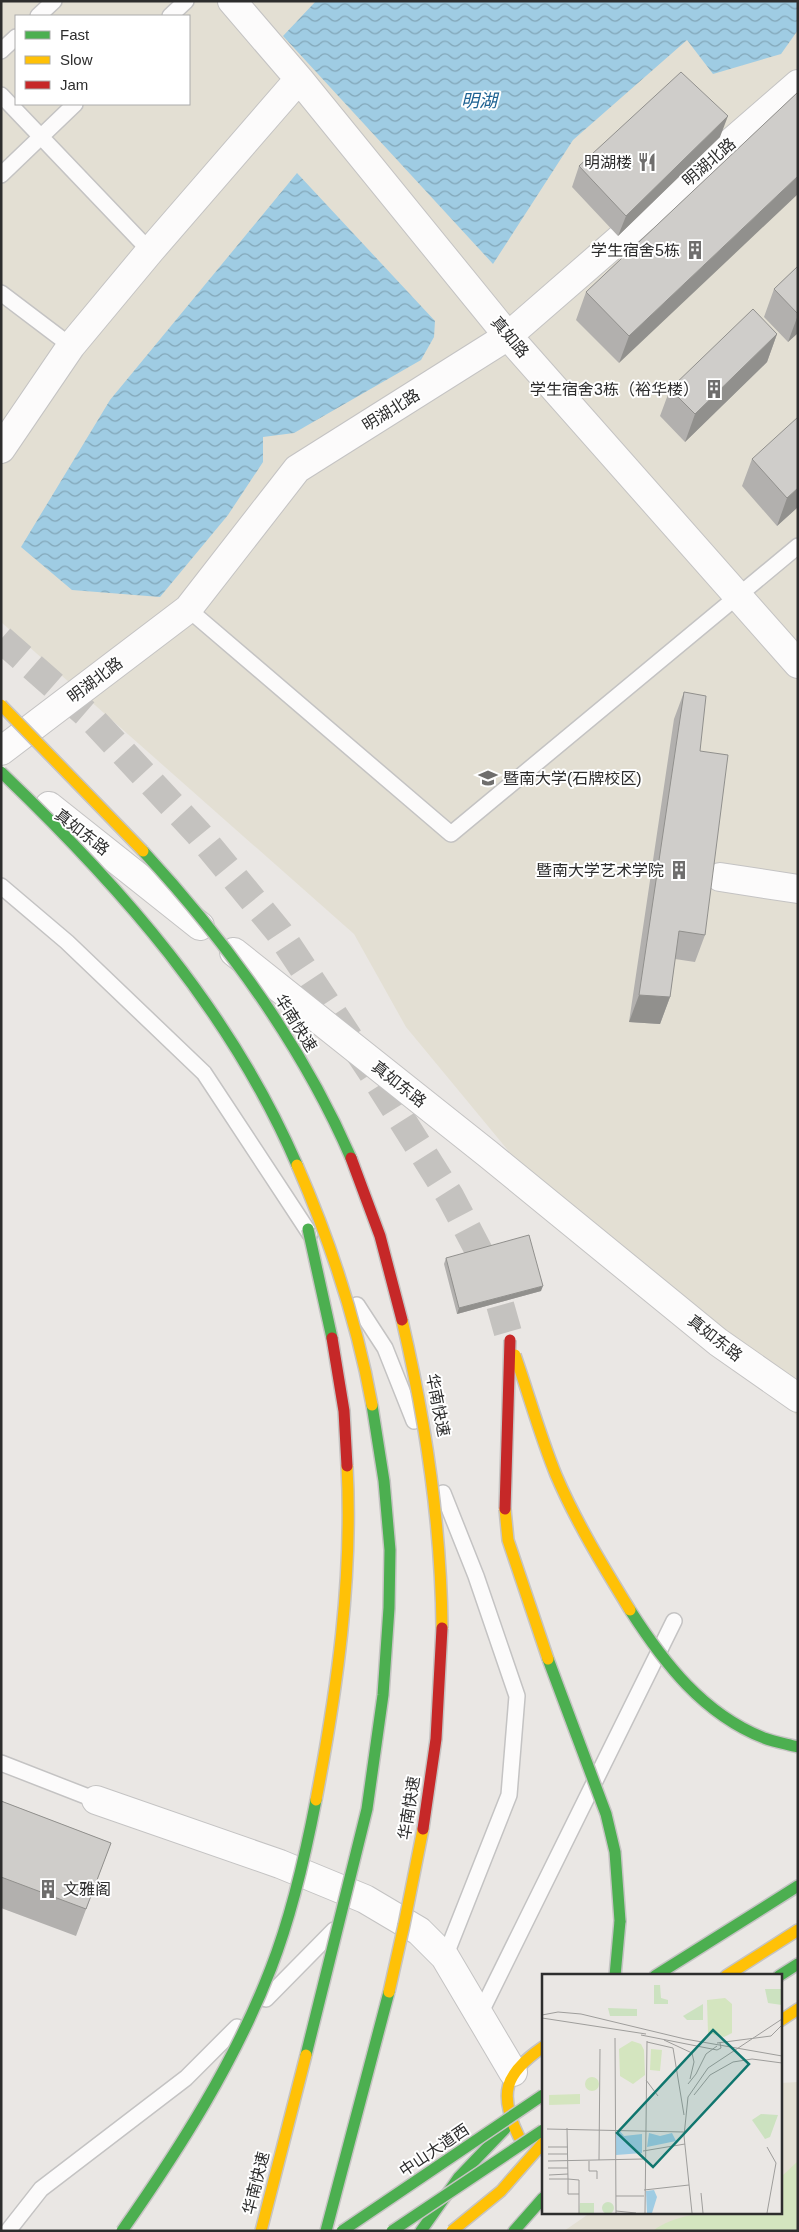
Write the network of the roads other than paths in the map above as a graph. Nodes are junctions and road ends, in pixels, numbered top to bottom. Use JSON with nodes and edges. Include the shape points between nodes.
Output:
{"nodes":[{"id":1,"x":54,"y":1,"type":"edge"},
{"id":2,"x":186,"y":1,"type":"edge"},
{"id":3,"x":232,"y":1,"type":"edge"},
{"id":4,"x":39,"y":15,"type":"edge"},
{"id":5,"x":171,"y":15,"type":"edge"},
{"id":6,"x":15,"y":38,"type":"edge"},
{"id":7,"x":1,"y":51,"type":"edge"},
{"id":8,"x":299,"y":79,"type":"junction"},
{"id":9,"x":798,"y":84,"type":"edge"},
{"id":10,"x":1,"y":95,"type":"edge"},
{"id":11,"x":74,"y":105,"type":"edge"},
{"id":12,"x":40,"y":136,"type":"junction"},
{"id":13,"x":1,"y":175,"type":"edge"},
{"id":14,"x":150,"y":251,"type":"junction"},
{"id":15,"x":1,"y":293,"type":"edge"},
{"id":16,"x":508,"y":336,"type":"junction"},
{"id":17,"x":71,"y":346,"type":"junction"},
{"id":18,"x":1,"y":449,"type":"edge"},
{"id":19,"x":798,"y":546,"type":"edge"},
{"id":20,"x":739,"y":596,"type":"junction"},
{"id":21,"x":188,"y":609,"type":"junction"},
{"id":22,"x":798,"y":664,"type":"edge"},
{"id":23,"x":1,"y":705,"type":"edge"},
{"id":24,"x":1,"y":751,"type":"edge"},
{"id":25,"x":1,"y":770,"type":"edge"},
{"id":26,"x":720,"y":877,"type":"dead end"},
{"id":27,"x":1,"y":886,"type":"edge"},
{"id":28,"x":798,"y":889,"type":"edge"},
{"id":29,"x":293,"y":1154,"type":"junction"},
{"id":30,"x":798,"y":1398,"type":"edge"},
{"id":31,"x":674,"y":1622,"type":"dead end"},
{"id":32,"x":798,"y":1747,"type":"edge"},
{"id":33,"x":1,"y":1764,"type":"edge"},
{"id":34,"x":96,"y":1800,"type":"joint"},
{"id":35,"x":798,"y":1886,"type":"edge"},
{"id":36,"x":365,"y":1899,"type":"junction"},
{"id":37,"x":798,"y":1930,"type":"edge"},
{"id":38,"x":445,"y":1957,"type":"junction"},
{"id":39,"x":798,"y":1964,"type":"edge"},
{"id":40,"x":615,"y":1974,"type":"edge"},
{"id":41,"x":657,"y":1974,"type":"edge"},
{"id":42,"x":729,"y":1974,"type":"edge"},
{"id":43,"x":782,"y":1974,"type":"edge"},
{"id":44,"x":479,"y":2016,"type":"junction"},
{"id":45,"x":542,"y":2048,"type":"edge"},
{"id":46,"x":509,"y":2084,"type":"junction"},
{"id":47,"x":542,"y":2096,"type":"edge"},
{"id":48,"x":512,"y":2123,"type":"junction"},
{"id":49,"x":542,"y":2131,"type":"edge"},
{"id":50,"x":542,"y":2144,"type":"edge"},
{"id":51,"x":542,"y":2157,"type":"edge"},
{"id":52,"x":542,"y":2199,"type":"edge"},
{"id":53,"x":8,"y":2231,"type":"edge"},
{"id":54,"x":122,"y":2231,"type":"edge"},
{"id":55,"x":261,"y":2231,"type":"edge"},
{"id":56,"x":326,"y":2231,"type":"edge"},
{"id":57,"x":342,"y":2231,"type":"edge"},
{"id":58,"x":392,"y":2231,"type":"edge"},
{"id":59,"x":399,"y":2231,"type":"edge"},
{"id":60,"x":421,"y":2231,"type":"edge"},
{"id":61,"x":452,"y":2231,"type":"edge"},
{"id":62,"x":514,"y":2231,"type":"edge"}],
"edges":[{"from":1,"to":4,"type":"lane"},
{"from":2,"to":5,"type":"lane"},
{"from":3,"to":8,"type":"street","name":"真如路"},
{"from":6,"to":7,"type":"lane"},
{"from":8,"to":14,"type":"street"},
{"from":8,"to":16,"type":"street","name":"真如路"},
{"from":9,"to":16,"type":"street","name":"明湖北路"},
{"from":10,"to":12,"type":"lane"},
{"from":11,"to":12,"type":"lane"},
{"from":12,"to":13,"type":"lane"},
{"from":12,"to":14,"type":"lane"},
{"from":14,"to":17,"type":"street"},
{"from":15,"to":17,"type":"lane"},
{"from":16,"to":20,"type":"street","name":"真如路"},
{"from":16,"to":21,"type":"street","name":"明湖北路","via":[[297,469]]},
{"from":17,"to":18,"type":"street"},
{"from":19,"to":20,"type":"lane"},
{"from":20,"to":21,"type":"lane","via":[[452,834]]},
{"from":20,"to":22,"type":"street","name":"真如路"},
{"from":21,"to":24,"type":"street","name":"明湖北路"},
{"from":23,"to":56,"type":"main road","name":"华南快速","bridge":true,"via":[[193,906],[245,974],[295,1051],[334,1122],[366,1194],[390,1267],[416,1378],[429,1446],[441,1544],[444,1625],[436,1739],[404,1926]]},
{"from":25,"to":29,"type":"main road","name":"华南快速","bridge":true,"via":[[97,869],[197,989],[236,1048]]},
{"from":25,"to":30,"type":"street","name":"真如东路","via":[[488,1154],[718,1342]]},
{"from":26,"to":28,"type":"street"},
{"from":27,"to":38,"type":"lane","via":[[67,942],[204,1074],[385,1348],[476,1576],[517,1696],[509,1794]]},
{"from":29,"to":54,"type":"main road","bridge":true,"via":[[331,1330],[346,1437],[347,1588],[332,1719],[297,1886],[272,1967],[218,2082],[158,2181]]},
{"from":29,"to":55,"type":"main road","name":"华南快速","bridge":true,"via":[[344,1284],[362,1351],[384,1478],[390,1549],[389,1602],[372,1781],[360,1840]]},
{"from":31,"to":44,"type":"lane"},
{"from":32,"to":40,"type":"main road","bridge":true,"via":[[743,1729],[719,1715],[679,1678],[642,1632],[573,1510],[551,1461],[510,1340],[504,1500],[508,1540],[560,1693],[598,1788],[613,1842],[620,1921]]},
{"from":33,"to":34,"type":"lane"},
{"from":34,"to":36,"type":"street","via":[[280,1864]]},
{"from":35,"to":41,"type":"main road"},
{"from":36,"to":38,"type":"street","via":[[418,1931]]},
{"from":36,"to":53,"type":"lane","via":[[186,2078],[41,2189]]},
{"from":37,"to":42,"type":"main road"},
{"from":38,"to":44,"type":"street"},
{"from":39,"to":43,"type":"main road"},
{"from":44,"to":46,"type":"street"},
{"from":45,"to":46,"type":"main road","via":[[524,2060]]},
{"from":46,"to":48,"type":"main road"},
{"from":46,"to":59,"type":"lane"},
{"from":47,"to":57,"type":"main road","name":"中山大道西","bridge":true},
{"from":48,"to":51,"type":"main road","via":[[528,2150]]},
{"from":48,"to":60,"type":"main road","via":[[456,2180]]},
{"from":49,"to":58,"type":"main road","bridge":true},
{"from":50,"to":61,"type":"main road","bridge":true,"via":[[498,2193]]},
{"from":52,"to":62,"type":"main road"}]}
